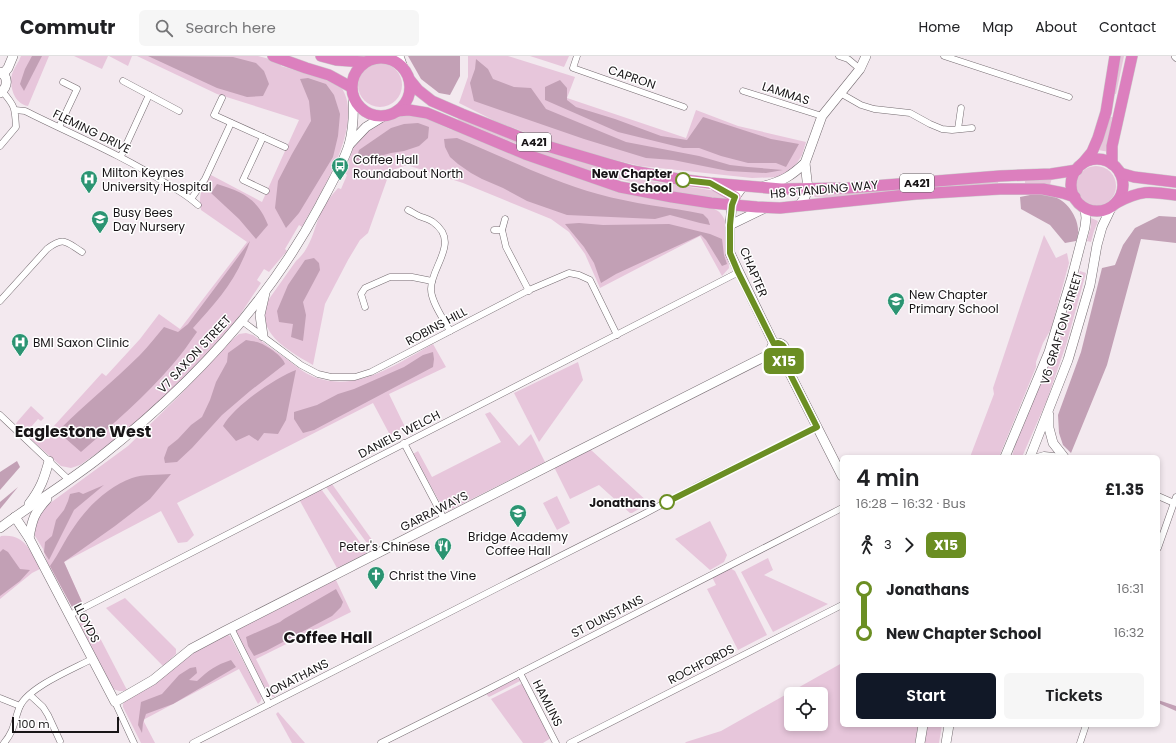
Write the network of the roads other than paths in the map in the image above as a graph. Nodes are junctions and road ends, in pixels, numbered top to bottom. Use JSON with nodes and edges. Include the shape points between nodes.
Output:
{"nodes":[{"id":1,"x":13,"y":56,"type":"edge"},
{"id":2,"x":321,"y":56,"type":"edge"},
{"id":3,"x":399,"y":56,"type":"edge"},
{"id":4,"x":577,"y":56,"type":"edge"},
{"id":5,"x":839,"y":56,"type":"edge"},
{"id":6,"x":866,"y":56,"type":"edge"},
{"id":7,"x":944,"y":56,"type":"edge"},
{"id":8,"x":1115,"y":56,"type":"edge"},
{"id":9,"x":1132,"y":56,"type":"edge"},
{"id":10,"x":278,"y":58,"type":"edge"},
{"id":11,"x":370,"y":59,"type":"edge"},
{"id":12,"x":860,"y":69,"type":"junction"},
{"id":13,"x":2,"y":73,"type":"edge"},
{"id":14,"x":407,"y":74,"type":"junction"},
{"id":15,"x":122,"y":81,"type":"dead end"},
{"id":16,"x":63,"y":82,"type":"dead end"},
{"id":17,"x":743,"y":91,"type":"dead end"},
{"id":18,"x":1,"y":92,"type":"edge"},
{"id":19,"x":352,"y":92,"type":"junction"},
{"id":20,"x":840,"y":93,"type":"junction"},
{"id":21,"x":149,"y":96,"type":"junction"},
{"id":22,"x":1069,"y":97,"type":"dead end"},
{"id":23,"x":222,"y":98,"type":"dead end"},
{"id":24,"x":684,"y":107,"type":"dead end"},
{"id":25,"x":961,"y":108,"type":"dead end"},
{"id":26,"x":15,"y":110,"type":"junction"},
{"id":27,"x":179,"y":111,"type":"dead end"},
{"id":28,"x":397,"y":111,"type":"junction"},
{"id":29,"x":384,"y":116,"type":"junction"},
{"id":30,"x":822,"y":116,"type":"junction"},
{"id":31,"x":231,"y":123,"type":"junction"},
{"id":32,"x":59,"y":128,"type":"junction"},
{"id":33,"x":972,"y":128,"type":"dead end"},
{"id":34,"x":958,"y":129,"type":"junction"},
{"id":35,"x":263,"y":137,"type":"junction"},
{"id":36,"x":349,"y":145,"type":"junction"},
{"id":37,"x":0,"y":146,"type":"edge"},
{"id":38,"x":284,"y":146,"type":"dead end"},
{"id":39,"x":121,"y":156,"type":"junction"},
{"id":40,"x":806,"y":163,"type":"junction"},
{"id":41,"x":1112,"y":164,"type":"junction"},
{"id":42,"x":1080,"y":167,"type":"junction"},
{"id":43,"x":1120,"y":173,"type":"junction"},
{"id":44,"x":1176,"y":182,"type":"edge"},
{"id":45,"x":710,"y":183,"type":"junction"},
{"id":46,"x":780,"y":185,"type":"junction"},
{"id":47,"x":743,"y":186,"type":"junction"},
{"id":48,"x":266,"y":191,"type":"dead end"},
{"id":49,"x":1176,"y":194,"type":"edge"},
{"id":50,"x":804,"y":197,"type":"junction"},
{"id":51,"x":1075,"y":197,"type":"junction"},
{"id":52,"x":191,"y":199,"type":"junction"},
{"id":53,"x":734,"y":201,"type":"junction"},
{"id":54,"x":198,"y":205,"type":"dead end"},
{"id":55,"x":1114,"y":205,"type":"junction"},
{"id":56,"x":1085,"y":208,"type":"junction"},
{"id":57,"x":760,"y":209,"type":"junction"},
{"id":58,"x":408,"y":210,"type":"dead end"},
{"id":59,"x":505,"y":219,"type":"dead end"},
{"id":60,"x":730,"y":225,"type":"junction"},
{"id":61,"x":494,"y":230,"type":"dead end"},
{"id":62,"x":502,"y":230,"type":"junction"},
{"id":63,"x":82,"y":252,"type":"dead end"},
{"id":64,"x":738,"y":272,"type":"junction"},
{"id":65,"x":432,"y":281,"type":"junction"},
{"id":66,"x":266,"y":290,"type":"junction"},
{"id":67,"x":529,"y":291,"type":"junction"},
{"id":68,"x":0,"y":301,"type":"edge"},
{"id":69,"x":365,"y":307,"type":"dead end"},
{"id":70,"x":242,"y":321,"type":"junction"},
{"id":71,"x":450,"y":331,"type":"junction"},
{"id":72,"x":617,"y":335,"type":"junction"},
{"id":73,"x":263,"y":336,"type":"junction"},
{"id":74,"x":774,"y":344,"type":"junction"},
{"id":75,"x":772,"y":353,"type":"junction"},
{"id":76,"x":781,"y":356,"type":"junction"},
{"id":77,"x":1048,"y":411,"type":"junction"},
{"id":78,"x":0,"y":415,"type":"edge"},
{"id":79,"x":817,"y":427,"type":"junction"},
{"id":80,"x":404,"y":443,"type":"junction"},
{"id":81,"x":1006,"y":455,"type":"edge"},
{"id":82,"x":1031,"y":455,"type":"edge"},
{"id":83,"x":1062,"y":455,"type":"edge"},
{"id":84,"x":48,"y":460,"type":"junction"},
{"id":85,"x":840,"y":472,"type":"edge"},
{"id":86,"x":69,"y":480,"type":"junction"},
{"id":87,"x":54,"y":490,"type":"junction"},
{"id":88,"x":1160,"y":496,"type":"edge"},
{"id":89,"x":1175,"y":500,"type":"edge"},
{"id":90,"x":840,"y":509,"type":"edge"},
{"id":91,"x":23,"y":511,"type":"junction"},
{"id":92,"x":15,"y":517,"type":"junction"},
{"id":93,"x":444,"y":519,"type":"junction"},
{"id":94,"x":0,"y":528,"type":"edge"},
{"id":95,"x":29,"y":538,"type":"junction"},
{"id":96,"x":1160,"y":542,"type":"edge"},
{"id":97,"x":840,"y":606,"type":"edge"},
{"id":98,"x":70,"y":614,"type":"junction"},
{"id":99,"x":230,"y":628,"type":"junction"},
{"id":100,"x":92,"y":659,"type":"junction"},
{"id":101,"x":520,"y":673,"type":"junction"},
{"id":102,"x":30,"y":695,"type":"junction"},
{"id":103,"x":0,"y":698,"type":"edge"},
{"id":104,"x":115,"y":702,"type":"junction"},
{"id":105,"x":270,"y":704,"type":"junction"},
{"id":106,"x":20,"y":706,"type":"junction"},
{"id":107,"x":923,"y":727,"type":"edge"},
{"id":108,"x":949,"y":727,"type":"edge"},
{"id":109,"x":1085,"y":727,"type":"edge"},
{"id":110,"x":60,"y":741,"type":"dead end"},
{"id":111,"x":4,"y":743,"type":"edge"},
{"id":112,"x":134,"y":743,"type":"edge"},
{"id":113,"x":193,"y":743,"type":"edge"},
{"id":114,"x":381,"y":743,"type":"edge"},
{"id":115,"x":556,"y":743,"type":"edge"},
{"id":116,"x":570,"y":743,"type":"edge"},
{"id":117,"x":920,"y":743,"type":"edge"},
{"id":118,"x":946,"y":743,"type":"edge"},
{"id":119,"x":1080,"y":743,"type":"edge"}],
"edges":[{"from":1,"to":13,"type":"street","via":[[8,68]]},
{"from":2,"to":11,"type":"highway","number":"A421","via":[[336,60]]},
{"from":3,"to":14,"type":"street"},
{"from":4,"to":24,"type":"street","name":"CAPRON","via":[[573,68]]},
{"from":5,"to":12,"type":"street","via":[[848,59]]},
{"from":6,"to":12,"type":"street"},
{"from":7,"to":22,"type":"street"},
{"from":8,"to":42,"type":"highway","via":[[1106,112],[1098,138],[1092,152]]},
{"from":9,"to":41,"type":"highway","via":[[1112,146]]},
{"from":10,"to":19,"type":"highway","via":[[329,75]]},
{"from":11,"to":14,"type":"highway","number":"A421","via":[[393,60]]},
{"from":11,"to":19,"type":"highway","via":[[355,73]]},
{"from":12,"to":20,"type":"street"},
{"from":13,"to":18,"type":"street","via":[[7,81]]},
{"from":14,"to":28,"type":"highway","via":[[410,88],[408,97]]},
{"from":14,"to":45,"type":"highway","name":"H8 STANDING WAY","number":"A421","via":[[418,90],[432,101],[530,141],[633,171]]},
{"from":15,"to":21,"type":"street"},
{"from":16,"to":32,"type":"street","via":[[77,89]]},
{"from":17,"to":30,"type":"street","name":"LAMMAS"},
{"from":18,"to":26,"type":"street","via":[[11,101]]},
{"from":19,"to":29,"type":"highway","via":[[362,109],[376,116]]},
{"from":19,"to":36,"type":"street","name":"V7 SAXON STREET","via":[[354,114]]},
{"from":20,"to":30,"type":"street"},
{"from":20,"to":34,"type":"street","via":[[874,109],[910,113],[942,129]]},
{"from":21,"to":27,"type":"street"},
{"from":21,"to":39,"type":"street"},
{"from":23,"to":31,"type":"street","via":[[214,115]]},
{"from":25,"to":34,"type":"street"},
{"from":26,"to":32,"type":"street","name":"FLEMING DRIVE","via":[[25,111]]},
{"from":26,"to":37,"type":"street","via":[[16,128]]},
{"from":28,"to":29,"type":"highway","number":"A421"},
{"from":28,"to":53,"type":"highway","name":"H8 STANDING WAY","number":"A421","via":[[427,113],[525,154],[620,188],[672,197]]},
{"from":29,"to":36,"type":"street","name":"V7 SAXON STREET","via":[[366,127]]},
{"from":30,"to":40,"type":"street"},
{"from":31,"to":35,"type":"street"},
{"from":31,"to":52,"type":"street","via":[[204,179]]},
{"from":32,"to":39,"type":"street","name":"FLEMING DRIVE"},
{"from":33,"to":34,"type":"street"},
{"from":35,"to":38,"type":"street"},
{"from":35,"to":48,"type":"street","via":[[243,180]]},
{"from":36,"to":66,"type":"street","name":"V7 SAXON STREET","via":[[306,230]]},
{"from":39,"to":52,"type":"street","name":"FLEMING DRIVE"},
{"from":40,"to":46,"type":"street"},
{"from":40,"to":50,"type":"street"},
{"from":41,"to":42,"type":"highway","number":"A421","via":[[1097,159]]},
{"from":41,"to":43,"type":"highway"},
{"from":42,"to":50,"type":"highway","name":"H8 STANDING WAY","number":"A421","via":[[1052,174],[848,188]]},
{"from":42,"to":51,"type":"highway","via":[[1073,176],[1072,190]]},
{"from":43,"to":44,"type":"highway"},
{"from":43,"to":55,"type":"highway","via":[[1123,189]]},
{"from":45,"to":47,"type":"highway","name":"H8 STANDING WAY","number":"A421"},
{"from":45,"to":53,"type":"highway"},
{"from":46,"to":47,"type":"highway","name":"H8 STANDING WAY","number":"A421"},
{"from":46,"to":50,"type":"highway","name":"H8 STANDING WAY","number":"A421"},
{"from":47,"to":53,"type":"street"},
{"from":49,"to":55,"type":"highway","via":[[1152,191],[1132,195]]},
{"from":50,"to":51,"type":"highway","name":"H8 STANDING WAY","number":"A421","via":[[828,203],[916,194],[1043,189]]},
{"from":50,"to":57,"type":"highway","name":"H8 STANDING WAY","number":"A421","via":[[780,208]]},
{"from":51,"to":56,"type":"highway","number":"A421"},
{"from":52,"to":54,"type":"street","name":"FLEMING DRIVE"},
{"from":53,"to":57,"type":"highway","name":"H8 STANDING WAY","number":"A421"},
{"from":53,"to":60,"type":"street","name":"CHAPTER"},
{"from":55,"to":56,"type":"highway","via":[[1099,211]]},
{"from":55,"to":77,"type":"street","name":"V6 GRAFTON STREET","via":[[1102,227],[1090,285],[1068,360]]},
{"from":56,"to":81,"type":"street","name":"V6 GRAFTON STREET","via":[[1082,242],[1049,352]]},
{"from":57,"to":60,"type":"street"},
{"from":58,"to":65,"type":"street","via":[[432,221],[440,228],[444,237],[445,248]]},
{"from":59,"to":62,"type":"street"},
{"from":60,"to":64,"type":"street","name":"CHAPTER","via":[[730,253]]},
{"from":61,"to":62,"type":"street"},
{"from":62,"to":67,"type":"street","via":[[506,247]]},
{"from":63,"to":68,"type":"street","via":[[64,241],[54,243]]},
{"from":64,"to":72,"type":"street","name":"DANIELS WELCH"},
{"from":64,"to":74,"type":"street","name":"CHAPTER"},
{"from":65,"to":69,"type":"street","via":[[390,276],[365,288],[361,294]]},
{"from":65,"to":71,"type":"street","via":[[434,301]]},
{"from":66,"to":70,"type":"street","name":"V7 SAXON STREET"},
{"from":66,"to":73,"type":"street","via":[[260,315]]},
{"from":67,"to":71,"type":"street","name":"ROBINS HILL"},
{"from":67,"to":72,"type":"street","name":"ROBINS HILL","via":[[569,273],[590,280]]},
{"from":70,"to":73,"type":"street","name":"ROBINS HILL"},
{"from":70,"to":86,"type":"street","name":"V7 SAXON STREET","via":[[155,412]]},
{"from":71,"to":73,"type":"street","name":"ROBINS HILL","via":[[371,372],[355,377],[318,374],[301,365]]},
{"from":72,"to":80,"type":"street","name":"DANIELS WELCH"},
{"from":74,"to":75,"type":"street"},
{"from":74,"to":76,"type":"street","via":[[784,346],[785,353]]},
{"from":75,"to":76,"type":"street","via":[[777,357]]},
{"from":75,"to":93,"type":"street","name":"GARRAWAYS"},
{"from":76,"to":79,"type":"street"},
{"from":77,"to":82,"type":"street","name":"V6 GRAFTON STREET"},
{"from":77,"to":83,"type":"street","via":[[1053,443]]},
{"from":78,"to":84,"type":"street"},
{"from":79,"to":85,"type":"street"},
{"from":79,"to":105,"type":"street","name":"JONATHANS"},
{"from":80,"to":93,"type":"street"},
{"from":80,"to":98,"type":"street","name":"DANIELS WELCH"},
{"from":84,"to":86,"type":"street"},
{"from":84,"to":91,"type":"street","via":[[39,490]]},
{"from":86,"to":87,"type":"street","name":"V7 SAXON STREET"},
{"from":87,"to":91,"type":"street","name":"V7 SAXON STREET"},
{"from":87,"to":95,"type":"street","via":[[36,513]]},
{"from":88,"to":89,"type":"street"},
{"from":89,"to":96,"type":"street"},
{"from":90,"to":101,"type":"street","name":"ST DUNSTANS"},
{"from":91,"to":92,"type":"street","name":"V7 SAXON STREET"},
{"from":92,"to":94,"type":"street","name":"V7 SAXON STREET"},
{"from":92,"to":95,"type":"street","name":"LLOYDS"},
{"from":93,"to":99,"type":"street","name":"GARRAWAYS"},
{"from":95,"to":98,"type":"street","name":"LLOYDS"},
{"from":97,"to":116,"type":"street","name":"ROCHFORDS"},
{"from":98,"to":100,"type":"street","name":"LLOYDS"},
{"from":99,"to":104,"type":"street","name":"GARRAWAYS","via":[[191,649],[153,680]]},
{"from":99,"to":105,"type":"street"},
{"from":100,"to":102,"type":"street","via":[[41,686]]},
{"from":100,"to":104,"type":"street","name":"LLOYDS"},
{"from":101,"to":114,"type":"street","name":"ST DUNSTANS"},
{"from":101,"to":115,"type":"street","name":"HAMLINS"},
{"from":102,"to":106,"type":"street"},
{"from":102,"to":110,"type":"street","via":[[43,707]]},
{"from":103,"to":106,"type":"street"},
{"from":104,"to":112,"type":"street","name":"LLOYDS"},
{"from":105,"to":113,"type":"street","name":"JONATHANS"},
{"from":106,"to":111,"type":"street","via":[[12,733]]},
{"from":107,"to":117,"type":"street"},
{"from":108,"to":118,"type":"street"},
{"from":109,"to":119,"type":"street"}]}
